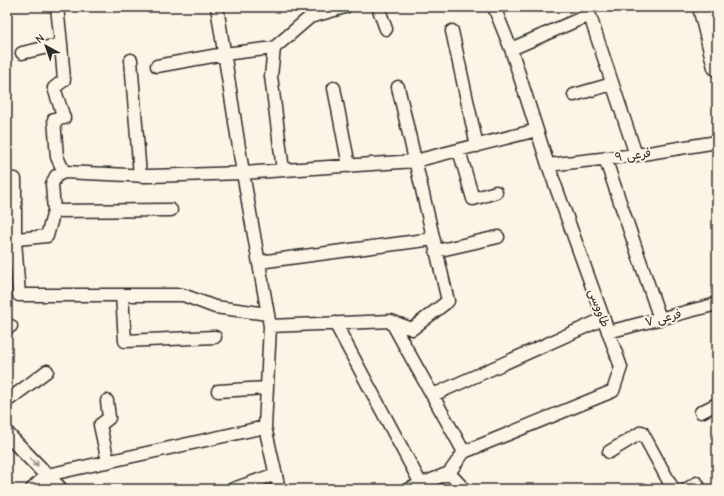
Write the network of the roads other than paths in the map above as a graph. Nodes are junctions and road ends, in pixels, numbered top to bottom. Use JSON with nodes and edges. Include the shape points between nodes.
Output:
{"nodes":[{"id":1,"x":57,"y":7,"type":"edge"},
{"id":2,"x":217,"y":7,"type":"edge"},
{"id":3,"x":345,"y":7,"type":"edge"},
{"id":4,"x":378,"y":7,"type":"edge"},
{"id":5,"x":494,"y":7,"type":"edge"},
{"id":6,"x":702,"y":7,"type":"edge"},
{"id":7,"x":588,"y":11,"type":"edge"},
{"id":8,"x":308,"y":12,"type":"edge"},
{"id":9,"x":386,"y":29,"type":"dead end"},
{"id":10,"x":452,"y":31,"type":"dead end"},
{"id":11,"x":61,"y":44,"type":"junction"},
{"id":12,"x":274,"y":48,"type":"junction"},
{"id":13,"x":511,"y":49,"type":"junction"},
{"id":14,"x":22,"y":53,"type":"dead end"},
{"id":15,"x":224,"y":54,"type":"junction"},
{"id":16,"x":131,"y":60,"type":"dead end"},
{"id":17,"x":157,"y":66,"type":"dead end"},
{"id":18,"x":717,"y":66,"type":"edge"},
{"id":19,"x":612,"y":84,"type":"junction"},
{"id":20,"x":334,"y":88,"type":"dead end"},
{"id":21,"x":398,"y":88,"type":"dead end"},
{"id":22,"x":574,"y":95,"type":"dead end"},
{"id":23,"x":537,"y":130,"type":"junction"},
{"id":24,"x":717,"y":142,"type":"edge"},
{"id":25,"x":478,"y":146,"type":"junction"},
{"id":26,"x":459,"y":150,"type":"junction"},
{"id":27,"x":636,"y":155,"type":"junction"},
{"id":28,"x":605,"y":158,"type":"junction"},
{"id":29,"x":415,"y":161,"type":"junction"},
{"id":30,"x":548,"y":165,"type":"junction"},
{"id":31,"x":349,"y":166,"type":"junction"},
{"id":32,"x":283,"y":170,"type":"junction"},
{"id":33,"x":64,"y":172,"type":"junction"},
{"id":34,"x":243,"y":173,"type":"junction"},
{"id":35,"x":140,"y":176,"type":"junction"},
{"id":36,"x":7,"y":179,"type":"edge"},
{"id":37,"x":496,"y":192,"type":"dead end"},
{"id":38,"x":171,"y":210,"type":"dead end"},
{"id":39,"x":54,"y":211,"type":"junction"},
{"id":40,"x":498,"y":237,"type":"dead end"},
{"id":41,"x":434,"y":239,"type":"junction"},
{"id":42,"x":11,"y":240,"type":"edge"},
{"id":43,"x":436,"y":251,"type":"junction"},
{"id":44,"x":259,"y":262,"type":"junction"},
{"id":45,"x":122,"y":295,"type":"junction"},
{"id":46,"x":717,"y":304,"type":"edge"},
{"id":47,"x":603,"y":319,"type":"junction"},
{"id":48,"x":660,"y":319,"type":"junction"},
{"id":49,"x":269,"y":320,"type":"junction"},
{"id":50,"x":392,"y":321,"type":"junction"},
{"id":51,"x":335,"y":323,"type":"junction"},
{"id":52,"x":608,"y":332,"type":"junction"},
{"id":53,"x":215,"y":336,"type":"dead end"},
{"id":54,"x":47,"y":371,"type":"dead end"},
{"id":55,"x":267,"y":388,"type":"junction"},
{"id":56,"x":218,"y":391,"type":"dead end"},
{"id":57,"x":433,"y":395,"type":"junction"},
{"id":58,"x":7,"y":401,"type":"edge"},
{"id":59,"x":107,"y":401,"type":"dead end"},
{"id":60,"x":717,"y":404,"type":"edge"},
{"id":61,"x":701,"y":412,"type":"dead end"},
{"id":62,"x":265,"y":428,"type":"junction"},
{"id":63,"x":7,"y":434,"type":"edge"},
{"id":64,"x":464,"y":452,"type":"junction"},
{"id":65,"x":609,"y":452,"type":"dead end"},
{"id":66,"x":108,"y":462,"type":"junction"},
{"id":67,"x":449,"y":473,"type":"junction"},
{"id":68,"x":276,"y":474,"type":"junction"},
{"id":69,"x":47,"y":475,"type":"junction"},
{"id":70,"x":421,"y":484,"type":"junction"},
{"id":71,"x":32,"y":489,"type":"edge"},
{"id":72,"x":60,"y":489,"type":"edge"},
{"id":73,"x":233,"y":489,"type":"edge"},
{"id":74,"x":279,"y":489,"type":"edge"},
{"id":75,"x":409,"y":489,"type":"edge"},
{"id":76,"x":464,"y":489,"type":"edge"},
{"id":77,"x":674,"y":489,"type":"edge"},
{"id":78,"x":687,"y":489,"type":"edge"},
{"id":79,"x":700,"y":489,"type":"edge"}],
"edges":[{"from":1,"to":11,"type":"street"},
{"from":2,"to":15,"type":"street"},
{"from":3,"to":8,"type":"street"},
{"from":4,"to":9,"type":"street"},
{"from":5,"to":13,"type":"street","name":"طاووسی"},
{"from":6,"to":18,"type":"main road"},
{"from":7,"to":13,"type":"street"},
{"from":7,"to":19,"type":"street"},
{"from":8,"to":12,"type":"street"},
{"from":10,"to":25,"type":"street"},
{"from":11,"to":14,"type":"street"},
{"from":11,"to":33,"type":"street","via":[[64,80],[54,88],[64,118],[54,119],[57,157]]},
{"from":12,"to":15,"type":"street"},
{"from":12,"to":32,"type":"street","via":[[271,76]]},
{"from":13,"to":23,"type":"street","name":"طاووسی"},
{"from":15,"to":17,"type":"street"},
{"from":15,"to":34,"type":"street"},
{"from":16,"to":35,"type":"street"},
{"from":19,"to":22,"type":"street"},
{"from":19,"to":27,"type":"street"},
{"from":20,"to":31,"type":"street"},
{"from":21,"to":29,"type":"street"},
{"from":23,"to":25,"type":"street"},
{"from":23,"to":30,"type":"street","name":"طاووسی"},
{"from":24,"to":27,"type":"street","name":"فرعی ۹"},
{"from":25,"to":26,"type":"street"},
{"from":26,"to":29,"type":"street"},
{"from":26,"to":37,"type":"street","via":[[473,199]]},
{"from":27,"to":28,"type":"street","name":"فرعی ۹"},
{"from":28,"to":30,"type":"street","name":"فرعی ۹"},
{"from":28,"to":48,"type":"street"},
{"from":29,"to":31,"type":"street"},
{"from":29,"to":41,"type":"street"},
{"from":30,"to":47,"type":"street","name":"طاووسی"},
{"from":31,"to":32,"type":"street"},
{"from":32,"to":34,"type":"street"},
{"from":33,"to":35,"type":"street"},
{"from":33,"to":39,"type":"street","via":[[56,176],[52,184]]},
{"from":34,"to":35,"type":"street"},
{"from":34,"to":44,"type":"street"},
{"from":36,"to":42,"type":"street","via":[[15,179]]},
{"from":38,"to":39,"type":"street"},
{"from":39,"to":42,"type":"street","via":[[47,236]]},
{"from":40,"to":43,"type":"street"},
{"from":41,"to":43,"type":"street"},
{"from":41,"to":44,"type":"street"},
{"from":42,"to":45,"type":"street","via":[[19,295]]},
{"from":43,"to":50,"type":"street","via":[[448,301],[412,329]]},
{"from":44,"to":49,"type":"street"},
{"from":45,"to":49,"type":"street","via":[[183,295],[215,307]]},
{"from":45,"to":53,"type":"street","via":[[125,341]]},
{"from":46,"to":48,"type":"street","name":"فرعی ۷"},
{"from":47,"to":52,"type":"street","name":"طاووسی"},
{"from":47,"to":57,"type":"street"},
{"from":48,"to":52,"type":"street","name":"فرعی ۷"},
{"from":49,"to":51,"type":"street"},
{"from":49,"to":55,"type":"street"},
{"from":50,"to":51,"type":"street"},
{"from":50,"to":57,"type":"street"},
{"from":51,"to":70,"type":"street"},
{"from":52,"to":64,"type":"street","name":"طاووسی","via":[[621,367],[613,391]]},
{"from":54,"to":58,"type":"street"},
{"from":55,"to":56,"type":"street"},
{"from":55,"to":62,"type":"street"},
{"from":57,"to":64,"type":"street"},
{"from":59,"to":66,"type":"street","via":[[109,418],[100,425]]},
{"from":60,"to":61,"type":"street"},
{"from":62,"to":66,"type":"street"},
{"from":62,"to":68,"type":"street"},
{"from":63,"to":69,"type":"street","one_way":true},
{"from":64,"to":67,"type":"street"},
{"from":65,"to":77,"type":"street","via":[[642,432]]},
{"from":66,"to":69,"type":"street"},
{"from":67,"to":70,"type":"street"},
{"from":67,"to":76,"type":"street"},
{"from":68,"to":73,"type":"street"},
{"from":68,"to":74,"type":"street"},
{"from":69,"to":71,"type":"street"},
{"from":69,"to":72,"type":"street"},
{"from":70,"to":75,"type":"street"},
{"from":78,"to":79,"type":"street","via":[[697,483]]}]}
